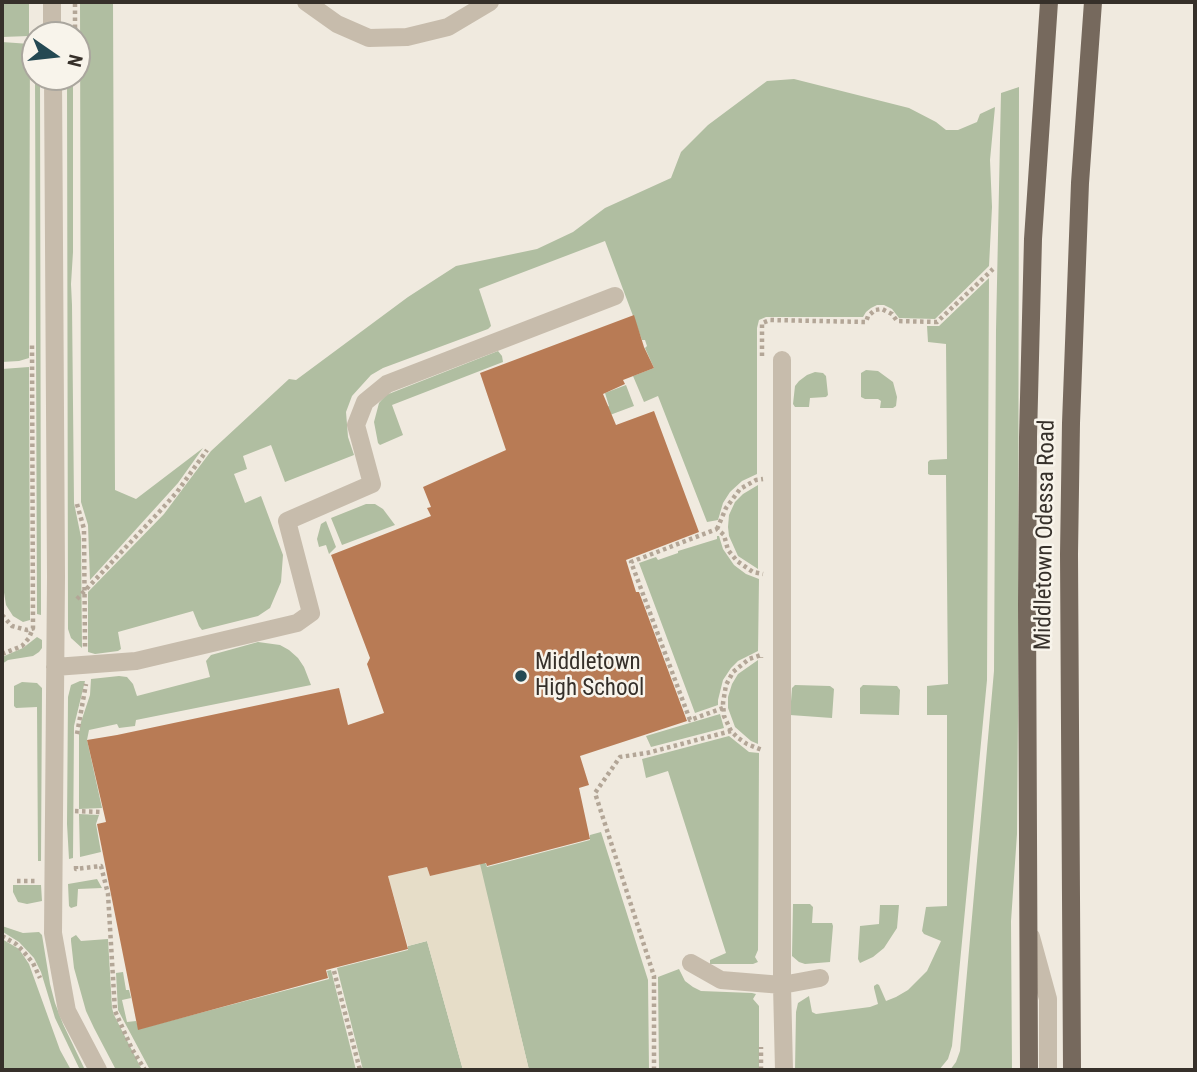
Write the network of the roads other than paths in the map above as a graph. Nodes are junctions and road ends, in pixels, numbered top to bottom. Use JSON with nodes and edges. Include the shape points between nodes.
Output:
{"nodes":[{"id":1,"x":52,"y":2,"type":"edge"},
{"id":2,"x":306,"y":2,"type":"edge"},
{"id":3,"x":489,"y":2,"type":"edge"},
{"id":4,"x":1049,"y":2,"type":"edge"},
{"id":5,"x":1093,"y":2,"type":"edge"},
{"id":6,"x":52,"y":21,"type":"edge"},
{"id":7,"x":53,"y":91,"type":"edge"},
{"id":8,"x":615,"y":296,"type":"dead end"},
{"id":9,"x":782,"y":360,"type":"dead end"},
{"id":10,"x":55,"y":667,"type":"junction"},
{"id":11,"x":1028,"y":926,"type":"junction"},
{"id":12,"x":691,"y":963,"type":"dead end"},
{"id":13,"x":820,"y":978,"type":"dead end"},
{"id":14,"x":782,"y":985,"type":"junction"},
{"id":15,"x":98,"y":1070,"type":"edge"},
{"id":16,"x":784,"y":1070,"type":"edge"},
{"id":17,"x":1029,"y":1070,"type":"edge"},
{"id":18,"x":1048,"y":1070,"type":"edge"},
{"id":19,"x":1072,"y":1070,"type":"edge"}],
"edges":[{"from":1,"to":6,"type":"street"},
{"from":2,"to":3,"type":"street","via":[[337,24],[369,38],[407,37],[448,27]]},
{"from":4,"to":11,"type":"main road","name":"Middletown Odessa Road","via":[[1032,239]]},
{"from":5,"to":19,"type":"main road","name":"Middletown Odessa Road","via":[[1070,436]]},
{"from":7,"to":10,"type":"street"},
{"from":8,"to":10,"type":"street","via":[[387,384],[365,402],[356,425],[372,485],[287,521],[311,613],[297,623],[136,661]]},
{"from":9,"to":14,"type":"street"},
{"from":10,"to":15,"type":"street","via":[[53,933],[67,1011]]},
{"from":11,"to":17,"type":"main road","name":"Middletown Odessa Road"},
{"from":11,"to":18,"type":"street","via":[[1048,999]]},
{"from":12,"to":14,"type":"street","via":[[721,980]]},
{"from":13,"to":14,"type":"street"},
{"from":14,"to":16,"type":"street"}]}
